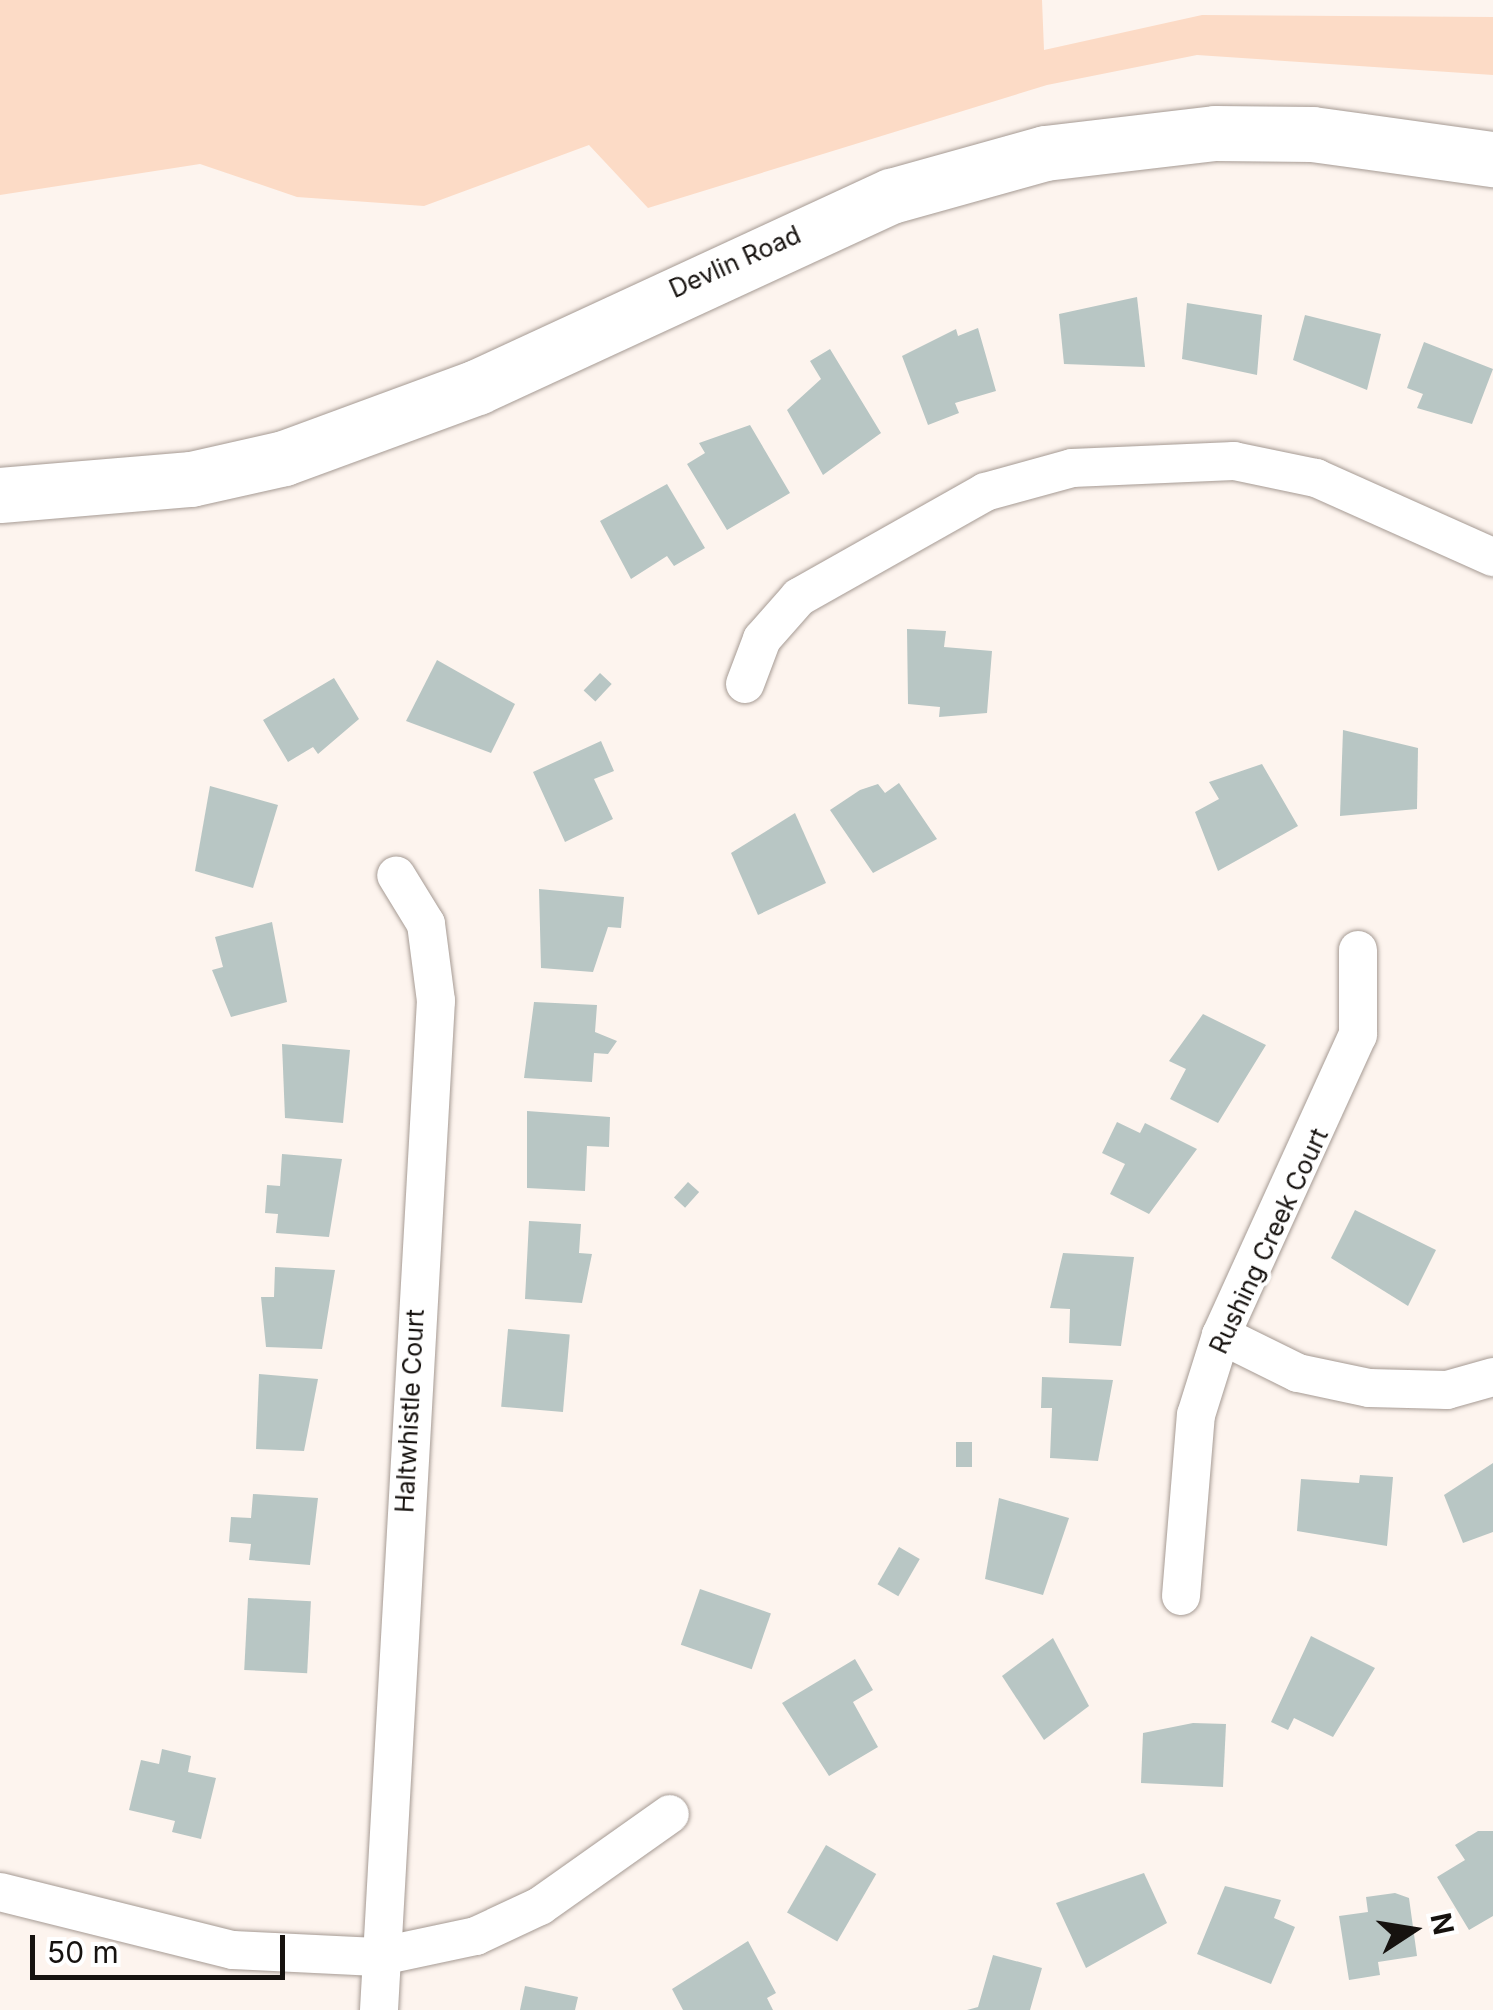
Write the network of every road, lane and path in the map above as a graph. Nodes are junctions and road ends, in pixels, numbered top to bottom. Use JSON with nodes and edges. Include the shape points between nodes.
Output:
{"nodes":[{"id":1,"x":1493,"y":159,"type":"edge"},
{"id":2,"x":0,"y":496,"type":"edge"},
{"id":3,"x":1493,"y":556,"type":"edge"},
{"id":4,"x":745,"y":684,"type":"dead end"},
{"id":5,"x":396,"y":875,"type":"dead end"},
{"id":6,"x":1358,"y":950,"type":"dead end"},
{"id":7,"x":1221,"y":1336,"type":"junction"},
{"id":8,"x":1493,"y":1377,"type":"edge"},
{"id":9,"x":1181,"y":1596,"type":"dead end"},
{"id":10,"x":670,"y":1814,"type":"dead end"},
{"id":11,"x":0,"y":1892,"type":"edge"},
{"id":12,"x":377,"y":1957,"type":"junction"},
{"id":13,"x":380,"y":2010,"type":"edge"}],
"edges":[{"from":1,"to":2,"type":"main road","name":"Devlin Road","via":[[1312,134],[1216,132],[1045,154],[891,196],[477,387],[284,458],[172,481]]},
{"from":3,"to":4,"type":"street","via":[[1300,474],[1234,461],[1072,468],[985,492],[799,597],[762,639]]},
{"from":5,"to":12,"type":"street","name":"Haltwhistle Court","via":[[426,924],[436,1001]]},
{"from":6,"to":7,"type":"street","name":"Rushing Creek Court","via":[[1358,1035]]},
{"from":7,"to":8,"type":"street","via":[[1298,1373],[1368,1388],[1447,1390]]},
{"from":7,"to":9,"type":"street","name":"Rushing Creek Court","via":[[1188,1466]]},
{"from":10,"to":12,"type":"street","via":[[540,1906],[476,1936]]},
{"from":11,"to":12,"type":"street","via":[[233,1950]]},
{"from":12,"to":13,"type":"street","name":"Haltwhistle Court"}]}
